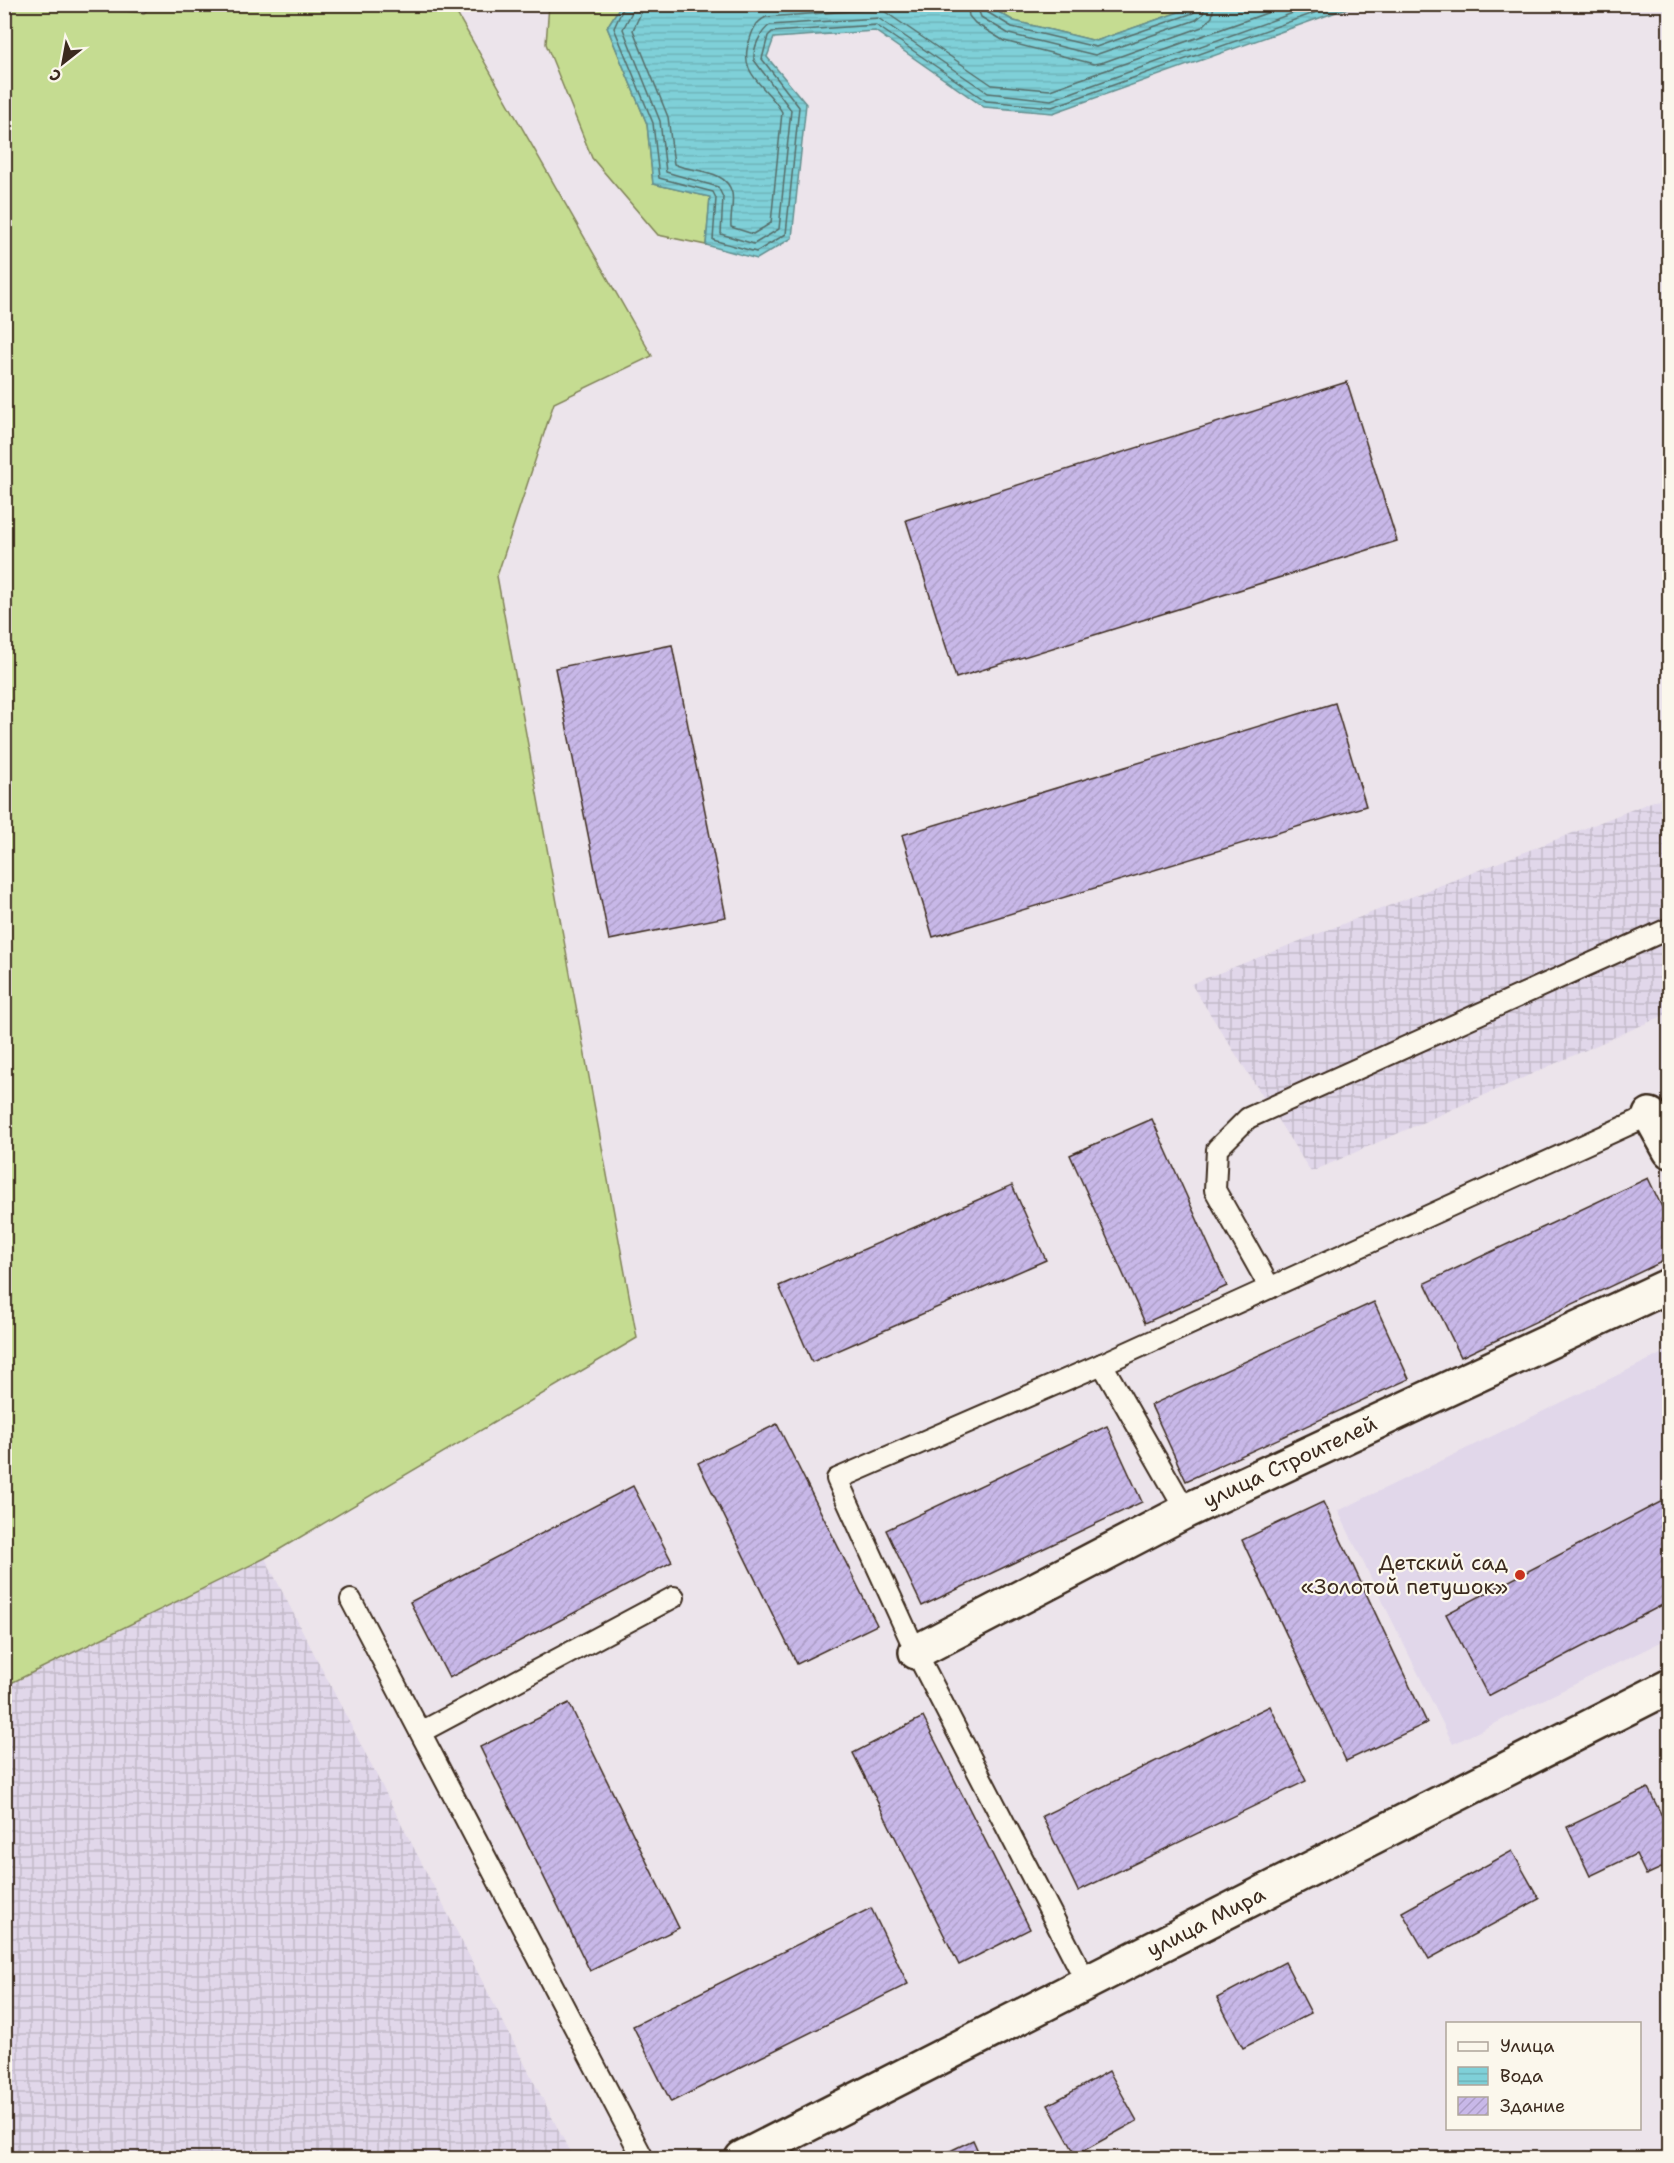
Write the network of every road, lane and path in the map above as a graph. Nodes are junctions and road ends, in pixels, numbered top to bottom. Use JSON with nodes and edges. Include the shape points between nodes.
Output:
{"nodes":[{"id":1,"x":1670,"y":928,"type":"edge"},
{"id":2,"x":1650,"y":1116,"type":"joint"},
{"id":3,"x":1670,"y":1151,"type":"edge"},
{"id":4,"x":1670,"y":1285,"type":"edge"},
{"id":5,"x":1270,"y":1288,"type":"junction"},
{"id":6,"x":1102,"y":1364,"type":"junction"},
{"id":7,"x":1186,"y":1511,"type":"junction"},
{"id":8,"x":674,"y":1597,"type":"dead end"},
{"id":9,"x":351,"y":1600,"type":"dead end"},
{"id":10,"x":916,"y":1652,"type":"junction"},
{"id":11,"x":1670,"y":1686,"type":"edge"},
{"id":12,"x":421,"y":1732,"type":"junction"},
{"id":13,"x":1087,"y":1983,"type":"junction"},
{"id":14,"x":643,"y":2158,"type":"edge"},
{"id":15,"x":742,"y":2158,"type":"edge"}],
"edges":[{"from":1,"to":5,"type":"lane","via":[[1248,1118],[1217,1149],[1215,1190]]},
{"from":2,"to":3,"type":"street"},
{"from":2,"to":5,"type":"lane"},
{"from":4,"to":7,"type":"street","name":"улица Строителей"},
{"from":5,"to":6,"type":"lane"},
{"from":6,"to":7,"type":"lane"},
{"from":6,"to":10,"type":"lane","via":[[837,1479]]},
{"from":7,"to":10,"type":"street","name":"улица Строителей"},
{"from":8,"to":12,"type":"lane"},
{"from":9,"to":12,"type":"lane"},
{"from":10,"to":13,"type":"lane"},
{"from":11,"to":13,"type":"street","name":"улица Мира"},
{"from":12,"to":14,"type":"lane"},
{"from":13,"to":15,"type":"street","name":"улица Мира"}]}
